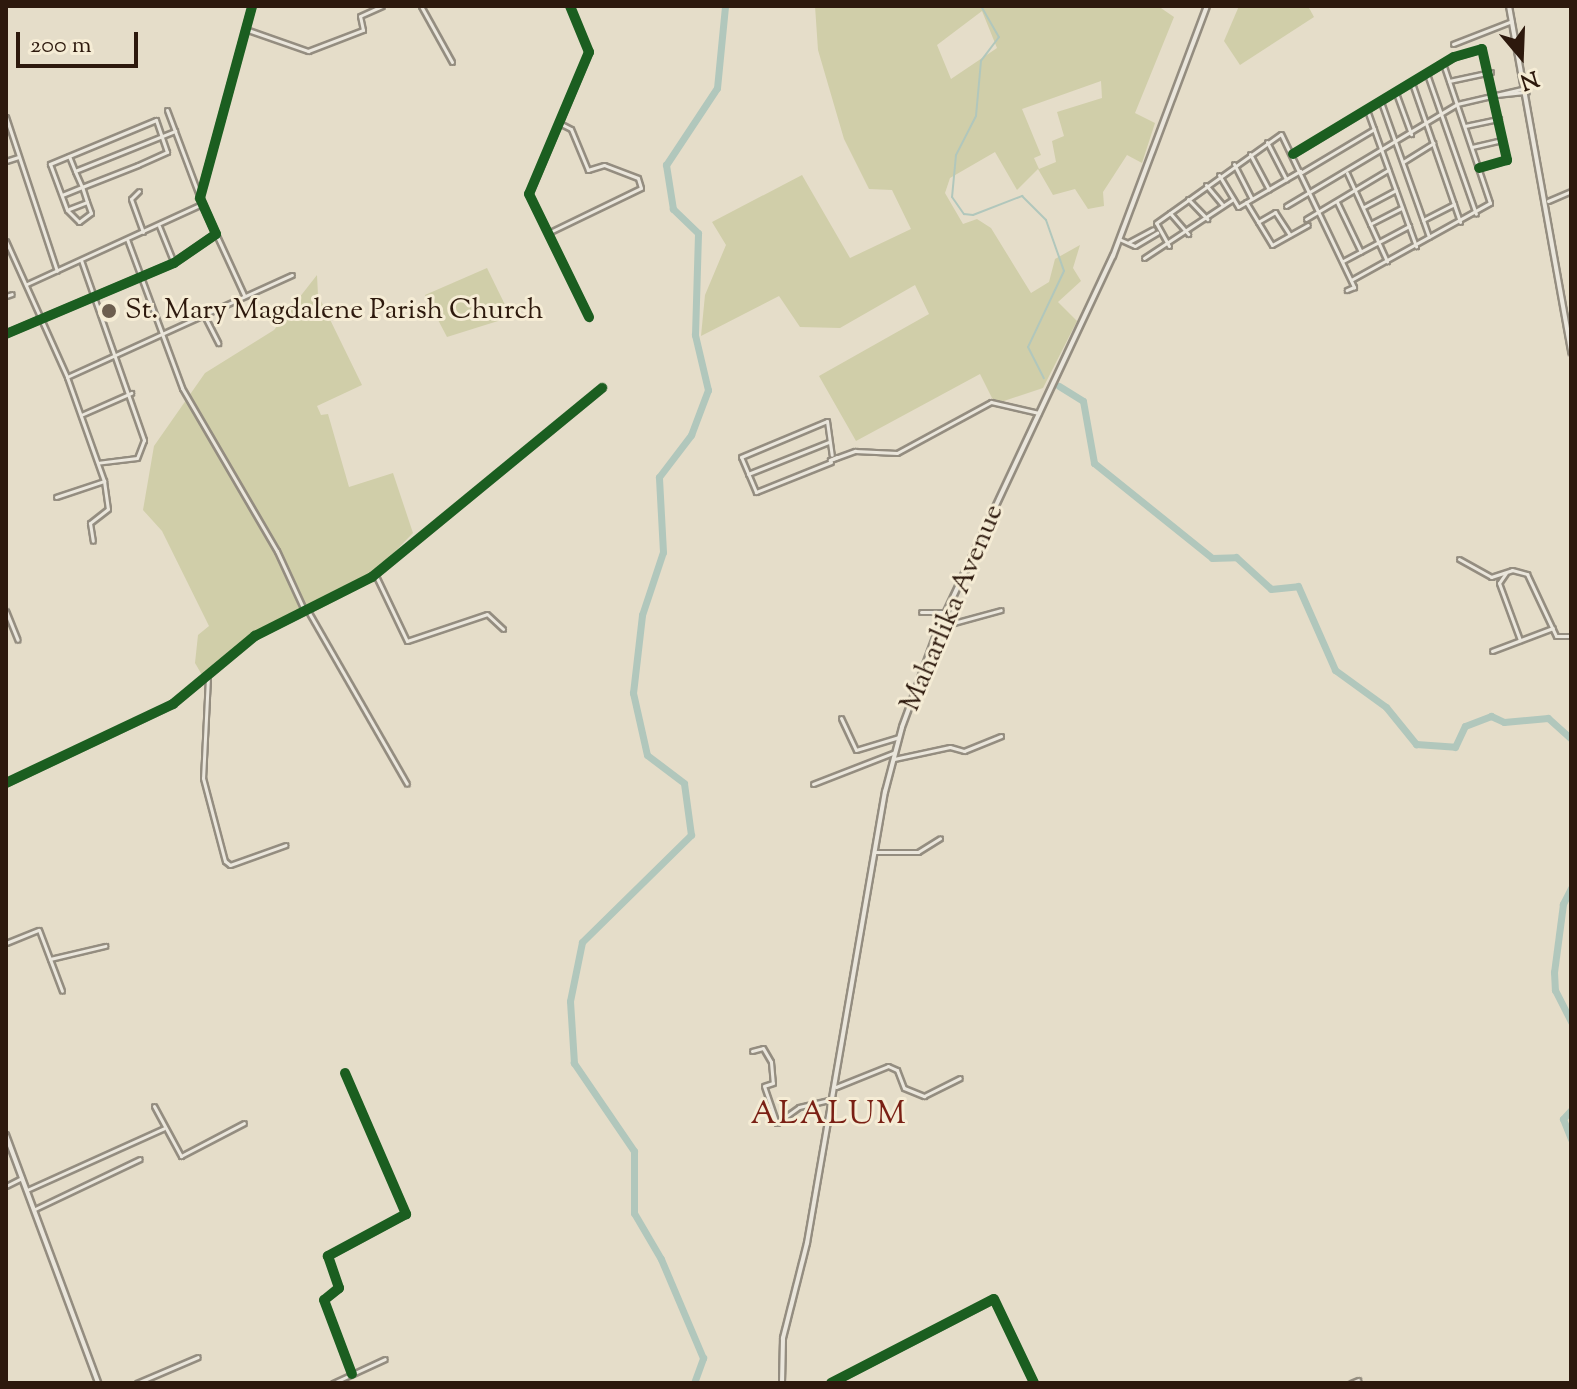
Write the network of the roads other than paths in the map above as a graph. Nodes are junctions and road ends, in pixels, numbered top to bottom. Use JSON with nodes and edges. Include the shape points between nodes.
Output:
{"nodes":[{"id":1,"x":252,"y":6,"type":"edge"},
{"id":2,"x":382,"y":6,"type":"edge"},
{"id":3,"x":421,"y":6,"type":"edge"},
{"id":4,"x":570,"y":6,"type":"edge"},
{"id":5,"x":1207,"y":6,"type":"edge"},
{"id":6,"x":1509,"y":6,"type":"edge"},
{"id":7,"x":1512,"y":21,"type":"junction"},
{"id":8,"x":248,"y":30,"type":"junction"},
{"id":9,"x":1453,"y":44,"type":"dead end"},
{"id":10,"x":452,"y":62,"type":"dead end"},
{"id":11,"x":1443,"y":63,"type":"junction"},
{"id":12,"x":1491,"y":72,"type":"junction"},
{"id":13,"x":1427,"y":74,"type":"junction"},
{"id":14,"x":1449,"y":81,"type":"junction"},
{"id":15,"x":1412,"y":83,"type":"junction"},
{"id":16,"x":1527,"y":90,"type":"junction"},
{"id":17,"x":1396,"y":93,"type":"junction"},
{"id":18,"x":1496,"y":95,"type":"junction"},
{"id":19,"x":1381,"y":102,"type":"junction"},
{"id":20,"x":1457,"y":104,"type":"junction"},
{"id":21,"x":167,"y":110,"type":"dead end"},
{"id":22,"x":1367,"y":110,"type":"junction"},
{"id":23,"x":1440,"y":114,"type":"junction"},
{"id":24,"x":6,"y":117,"type":"edge"},
{"id":25,"x":1499,"y":119,"type":"junction"},
{"id":26,"x":559,"y":123,"type":"junction"},
{"id":27,"x":1427,"y":124,"type":"junction"},
{"id":28,"x":1465,"y":126,"type":"junction"},
{"id":29,"x":1374,"y":129,"type":"junction"},
{"id":30,"x":175,"y":131,"type":"junction"},
{"id":31,"x":1411,"y":134,"type":"junction"},
{"id":32,"x":161,"y":136,"type":"junction"},
{"id":33,"x":1503,"y":140,"type":"junction"},
{"id":34,"x":1267,"y":142,"type":"junction"},
{"id":35,"x":1396,"y":143,"type":"junction"},
{"id":36,"x":1434,"y":143,"type":"junction"},
{"id":37,"x":1472,"y":147,"type":"junction"},
{"id":38,"x":1382,"y":151,"type":"junction"},
{"id":39,"x":1249,"y":152,"type":"junction"},
{"id":40,"x":1293,"y":154,"type":"junction"},
{"id":41,"x":69,"y":156,"type":"junction"},
{"id":42,"x":18,"y":157,"type":"junction"},
{"id":43,"x":6,"y":161,"type":"edge"},
{"id":44,"x":1403,"y":162,"type":"junction"},
{"id":45,"x":1234,"y":164,"type":"junction"},
{"id":46,"x":1479,"y":168,"type":"junction"},
{"id":47,"x":1388,"y":170,"type":"junction"},
{"id":48,"x":75,"y":171,"type":"junction"},
{"id":49,"x":1302,"y":171,"type":"junction"},
{"id":50,"x":1347,"y":172,"type":"junction"},
{"id":51,"x":1219,"y":175,"type":"junction"},
{"id":52,"x":1286,"y":179,"type":"junction"},
{"id":53,"x":1206,"y":185,"type":"junction"},
{"id":54,"x":82,"y":187,"type":"junction"},
{"id":55,"x":1269,"y":189,"type":"junction"},
{"id":56,"x":1396,"y":190,"type":"junction"},
{"id":57,"x":139,"y":191,"type":"dead end"},
{"id":58,"x":1355,"y":191,"type":"junction"},
{"id":59,"x":1571,"y":191,"type":"edge"},
{"id":60,"x":1312,"y":193,"type":"junction"},
{"id":61,"x":62,"y":195,"type":"junction"},
{"id":62,"x":1188,"y":199,"type":"junction"},
{"id":63,"x":1233,"y":199,"type":"junction"},
{"id":64,"x":1252,"y":199,"type":"junction"},
{"id":65,"x":201,"y":201,"type":"junction"},
{"id":66,"x":1548,"y":201,"type":"junction"},
{"id":67,"x":87,"y":202,"type":"junction"},
{"id":68,"x":1246,"y":202,"type":"junction"},
{"id":69,"x":1337,"y":202,"type":"junction"},
{"id":70,"x":1454,"y":204,"type":"junction"},
{"id":71,"x":1223,"y":205,"type":"junction"},
{"id":72,"x":1286,"y":206,"type":"dead end"},
{"id":73,"x":1363,"y":208,"type":"junction"},
{"id":74,"x":1402,"y":208,"type":"junction"},
{"id":75,"x":67,"y":210,"type":"junction"},
{"id":76,"x":1321,"y":212,"type":"junction"},
{"id":77,"x":1170,"y":213,"type":"junction"},
{"id":78,"x":1476,"y":214,"type":"junction"},
{"id":79,"x":1207,"y":219,"type":"junction"},
{"id":80,"x":1306,"y":219,"type":"dead end"},
{"id":81,"x":1423,"y":220,"type":"junction"},
{"id":82,"x":1258,"y":222,"type":"junction"},
{"id":83,"x":1460,"y":222,"type":"junction"},
{"id":84,"x":158,"y":224,"type":"junction"},
{"id":85,"x":1370,"y":224,"type":"junction"},
{"id":86,"x":1308,"y":225,"type":"dead end"},
{"id":87,"x":1409,"y":226,"type":"junction"},
{"id":88,"x":1156,"y":231,"type":"junction"},
{"id":89,"x":143,"y":232,"type":"junction"},
{"id":90,"x":548,"y":233,"type":"junction"},
{"id":91,"x":216,"y":234,"type":"junction"},
{"id":92,"x":1188,"y":234,"type":"junction"},
{"id":93,"x":1290,"y":235,"type":"junction"},
{"id":94,"x":127,"y":239,"type":"junction"},
{"id":95,"x":1119,"y":239,"type":"junction"},
{"id":96,"x":1429,"y":239,"type":"junction"},
{"id":97,"x":6,"y":241,"type":"edge"},
{"id":98,"x":1379,"y":242,"type":"junction"},
{"id":99,"x":1169,"y":246,"type":"junction"},
{"id":100,"x":1416,"y":246,"type":"junction"},
{"id":101,"x":1361,"y":252,"type":"junction"},
{"id":102,"x":1144,"y":258,"type":"dead end"},
{"id":103,"x":81,"y":260,"type":"junction"},
{"id":104,"x":1343,"y":261,"type":"junction"},
{"id":105,"x":1387,"y":261,"type":"junction"},
{"id":106,"x":174,"y":263,"type":"junction"},
{"id":107,"x":57,"y":271,"type":"junction"},
{"id":108,"x":292,"y":275,"type":"dead end"},
{"id":109,"x":143,"y":278,"type":"junction"},
{"id":110,"x":1351,"y":280,"type":"junction"},
{"id":111,"x":26,"y":285,"type":"junction"},
{"id":112,"x":1347,"y":290,"type":"dead end"},
{"id":113,"x":12,"y":294,"type":"dead end"},
{"id":114,"x":244,"y":295,"type":"junction"},
{"id":115,"x":6,"y":296,"type":"edge"},
{"id":116,"x":95,"y":299,"type":"junction"},
{"id":117,"x":203,"y":313,"type":"junction"},
{"id":118,"x":589,"y":317,"type":"dead end"},
{"id":119,"x":41,"y":320,"type":"junction"},
{"id":120,"x":161,"y":330,"type":"junction"},
{"id":121,"x":6,"y":334,"type":"edge"},
{"id":122,"x":218,"y":343,"type":"dead end"},
{"id":123,"x":117,"y":352,"type":"junction"},
{"id":124,"x":1571,"y":352,"type":"edge"},
{"id":125,"x":67,"y":377,"type":"junction"},
{"id":126,"x":602,"y":388,"type":"dead end"},
{"id":127,"x":131,"y":393,"type":"junction"},
{"id":128,"x":1039,"y":413,"type":"junction"},
{"id":129,"x":81,"y":415,"type":"junction"},
{"id":130,"x":829,"y":442,"type":"junction"},
{"id":131,"x":835,"y":456,"type":"junction"},
{"id":132,"x":99,"y":463,"type":"junction"},
{"id":133,"x":748,"y":474,"type":"junction"},
{"id":134,"x":104,"y":481,"type":"junction"},
{"id":135,"x":56,"y":497,"type":"dead end"},
{"id":136,"x":93,"y":541,"type":"dead end"},
{"id":137,"x":1459,"y":559,"type":"dead end"},
{"id":138,"x":1506,"y":573,"type":"junction"},
{"id":139,"x":375,"y":574,"type":"junction"},
{"id":140,"x":1001,"y":610,"type":"dead end"},
{"id":141,"x":6,"y":611,"type":"edge"},
{"id":142,"x":306,"y":611,"type":"junction"},
{"id":143,"x":921,"y":612,"type":"dead end"},
{"id":144,"x":946,"y":612,"type":"junction"},
{"id":145,"x":939,"y":627,"type":"junction"},
{"id":146,"x":1553,"y":628,"type":"junction"},
{"id":147,"x":503,"y":629,"type":"dead end"},
{"id":148,"x":1571,"y":636,"type":"edge"},
{"id":149,"x":18,"y":640,"type":"dead end"},
{"id":150,"x":1520,"y":640,"type":"junction"},
{"id":151,"x":1492,"y":651,"type":"dead end"},
{"id":152,"x":208,"y":677,"type":"junction"},
{"id":153,"x":841,"y":718,"type":"dead end"},
{"id":154,"x":1001,"y":736,"type":"dead end"},
{"id":155,"x":899,"y":737,"type":"junction"},
{"id":156,"x":895,"y":756,"type":"junction"},
{"id":157,"x":6,"y":783,"type":"edge"},
{"id":158,"x":407,"y":784,"type":"dead end"},
{"id":159,"x":813,"y":784,"type":"dead end"},
{"id":160,"x":940,"y":838,"type":"dead end"},
{"id":161,"x":286,"y":845,"type":"dead end"},
{"id":162,"x":875,"y":852,"type":"junction"},
{"id":163,"x":6,"y":943,"type":"edge"},
{"id":164,"x":105,"y":946,"type":"dead end"},
{"id":165,"x":50,"y":959,"type":"junction"},
{"id":166,"x":62,"y":991,"type":"dead end"},
{"id":167,"x":752,"y":1051,"type":"dead end"},
{"id":168,"x":345,"y":1073,"type":"dead end"},
{"id":169,"x":960,"y":1078,"type":"dead end"},
{"id":170,"x":836,"y":1087,"type":"junction"},
{"id":171,"x":834,"y":1100,"type":"junction"},
{"id":172,"x":154,"y":1106,"type":"dead end"},
{"id":173,"x":244,"y":1123,"type":"dead end"},
{"id":174,"x":164,"y":1128,"type":"junction"},
{"id":175,"x":6,"y":1135,"type":"edge"},
{"id":176,"x":140,"y":1159,"type":"dead end"},
{"id":177,"x":22,"y":1178,"type":"junction"},
{"id":178,"x":6,"y":1186,"type":"edge"},
{"id":179,"x":27,"y":1190,"type":"junction"},
{"id":180,"x":35,"y":1209,"type":"junction"},
{"id":181,"x":198,"y":1357,"type":"dead end"},
{"id":182,"x":385,"y":1359,"type":"dead end"},
{"id":183,"x":352,"y":1374,"type":"junction"},
{"id":184,"x":1358,"y":1380,"type":"dead end"},
{"id":185,"x":98,"y":1383,"type":"edge"},
{"id":186,"x":137,"y":1383,"type":"edge"},
{"id":187,"x":333,"y":1383,"type":"edge"},
{"id":188,"x":782,"y":1383,"type":"edge"},
{"id":189,"x":831,"y":1383,"type":"edge"},
{"id":190,"x":1034,"y":1383,"type":"edge"},
{"id":191,"x":1351,"y":1383,"type":"edge"}],
"edges":[{"from":1,"to":8,"type":"main road"},
{"from":2,"to":8,"type":"street","via":[[360,16],[363,30],[308,51]]},
{"from":3,"to":10,"type":"street"},
{"from":4,"to":26,"type":"street","via":[[589,52]]},
{"from":5,"to":95,"type":"main road","name":"Maharlika Avenue"},
{"from":6,"to":7,"type":"main road"},
{"from":7,"to":9,"type":"street"},
{"from":7,"to":16,"type":"main road"},
{"from":8,"to":65,"type":"main road"},
{"from":11,"to":12,"type":"street","via":[[1485,50]]},
{"from":11,"to":13,"type":"street"},
{"from":11,"to":14,"type":"street"},
{"from":12,"to":14,"type":"street"},
{"from":12,"to":18,"type":"street"},
{"from":13,"to":15,"type":"street"},
{"from":13,"to":23,"type":"street"},
{"from":14,"to":20,"type":"street"},
{"from":15,"to":17,"type":"street"},
{"from":15,"to":27,"type":"street"},
{"from":16,"to":18,"type":"street"},
{"from":16,"to":66,"type":"main road"},
{"from":17,"to":19,"type":"street"},
{"from":17,"to":31,"type":"street"},
{"from":18,"to":20,"type":"street"},
{"from":18,"to":25,"type":"street"},
{"from":19,"to":22,"type":"street"},
{"from":19,"to":35,"type":"street"},
{"from":20,"to":23,"type":"street"},
{"from":20,"to":28,"type":"street"},
{"from":21,"to":30,"type":"street"},
{"from":22,"to":29,"type":"street"},
{"from":22,"to":40,"type":"street"},
{"from":23,"to":27,"type":"street"},
{"from":23,"to":78,"type":"street"},
{"from":24,"to":42,"type":"street"},
{"from":25,"to":28,"type":"street"},
{"from":25,"to":33,"type":"street"},
{"from":26,"to":90,"type":"street","via":[[529,194]]},
{"from":26,"to":90,"type":"street","via":[[571,129],[588,170],[604,165],[638,178],[641,188]]},
{"from":27,"to":31,"type":"street"},
{"from":27,"to":36,"type":"street"},
{"from":28,"to":37,"type":"street"},
{"from":29,"to":38,"type":"street"},
{"from":29,"to":49,"type":"street"},
{"from":30,"to":32,"type":"street"},
{"from":30,"to":65,"type":"street"},
{"from":31,"to":35,"type":"street"},
{"from":32,"to":41,"type":"street","via":[[156,120]]},
{"from":32,"to":48,"type":"street"},
{"from":32,"to":54,"type":"street","via":[[167,152]]},
{"from":33,"to":37,"type":"street"},
{"from":33,"to":46,"type":"street","via":[[1507,160]]},
{"from":34,"to":39,"type":"street"},
{"from":34,"to":40,"type":"street","via":[[1281,134]]},
{"from":34,"to":52,"type":"street"},
{"from":35,"to":38,"type":"street"},
{"from":35,"to":44,"type":"street"},
{"from":36,"to":44,"type":"street"},
{"from":36,"to":70,"type":"street"},
{"from":37,"to":46,"type":"street"},
{"from":38,"to":47,"type":"street"},
{"from":38,"to":50,"type":"street"},
{"from":39,"to":45,"type":"street"},
{"from":39,"to":55,"type":"street"},
{"from":40,"to":49,"type":"street"},
{"from":41,"to":48,"type":"street"},
{"from":41,"to":61,"type":"street","via":[[50,164]]},
{"from":42,"to":43,"type":"street"},
{"from":42,"to":107,"type":"street"},
{"from":44,"to":81,"type":"street"},
{"from":45,"to":51,"type":"street"},
{"from":45,"to":64,"type":"street"},
{"from":46,"to":78,"type":"street","via":[[1490,203]]},
{"from":47,"to":56,"type":"street"},
{"from":47,"to":58,"type":"street"},
{"from":48,"to":54,"type":"street"},
{"from":49,"to":52,"type":"street"},
{"from":49,"to":60,"type":"street"},
{"from":50,"to":58,"type":"street"},
{"from":50,"to":60,"type":"street"},
{"from":51,"to":53,"type":"street"},
{"from":51,"to":63,"type":"street"},
{"from":52,"to":55,"type":"street"},
{"from":53,"to":62,"type":"street"},
{"from":53,"to":71,"type":"street"},
{"from":54,"to":61,"type":"street"},
{"from":54,"to":67,"type":"street"},
{"from":55,"to":64,"type":"street"},
{"from":56,"to":73,"type":"street"},
{"from":56,"to":74,"type":"street"},
{"from":57,"to":89,"type":"street","via":[[131,199]]},
{"from":58,"to":69,"type":"street"},
{"from":58,"to":73,"type":"street"},
{"from":59,"to":66,"type":"street"},
{"from":60,"to":72,"type":"street"},
{"from":60,"to":76,"type":"street"},
{"from":61,"to":75,"type":"street"},
{"from":62,"to":77,"type":"street"},
{"from":62,"to":79,"type":"street"},
{"from":63,"to":68,"type":"street","via":[[1238,207]]},
{"from":63,"to":71,"type":"street"},
{"from":64,"to":68,"type":"street"},
{"from":65,"to":84,"type":"street"},
{"from":65,"to":91,"type":"main road"},
{"from":66,"to":124,"type":"main road"},
{"from":67,"to":75,"type":"street"},
{"from":67,"to":75,"type":"street","via":[[91,213],[79,222]]},
{"from":68,"to":82,"type":"street"},
{"from":69,"to":76,"type":"street"},
{"from":69,"to":101,"type":"street"},
{"from":70,"to":81,"type":"street"},
{"from":70,"to":83,"type":"street"},
{"from":71,"to":79,"type":"street"},
{"from":73,"to":85,"type":"street"},
{"from":74,"to":85,"type":"street"},
{"from":74,"to":87,"type":"street"},
{"from":76,"to":80,"type":"street"},
{"from":76,"to":104,"type":"street"},
{"from":77,"to":88,"type":"street"},
{"from":77,"to":92,"type":"street"},
{"from":78,"to":83,"type":"street"},
{"from":79,"to":92,"type":"street"},
{"from":81,"to":96,"type":"street"},
{"from":82,"to":93,"type":"street","via":[[1275,212]]},
{"from":82,"to":93,"type":"street","via":[[1272,245]]},
{"from":83,"to":96,"type":"street"},
{"from":84,"to":89,"type":"street"},
{"from":84,"to":106,"type":"street"},
{"from":85,"to":98,"type":"street"},
{"from":86,"to":93,"type":"street"},
{"from":87,"to":98,"type":"street"},
{"from":87,"to":100,"type":"street"},
{"from":88,"to":95,"type":"street","via":[[1129,242]]},
{"from":88,"to":99,"type":"street"},
{"from":89,"to":94,"type":"street"},
{"from":90,"to":118,"type":"street"},
{"from":91,"to":106,"type":"main road"},
{"from":91,"to":114,"type":"street"},
{"from":92,"to":99,"type":"street"},
{"from":94,"to":103,"type":"street"},
{"from":94,"to":109,"type":"street"},
{"from":95,"to":128,"type":"main road","name":"Maharlika Avenue"},
{"from":96,"to":100,"type":"street"},
{"from":97,"to":111,"type":"street"},
{"from":98,"to":101,"type":"street"},
{"from":98,"to":105,"type":"street"},
{"from":99,"to":102,"type":"street"},
{"from":100,"to":105,"type":"street"},
{"from":101,"to":104,"type":"street"},
{"from":103,"to":107,"type":"street"},
{"from":103,"to":116,"type":"street"},
{"from":104,"to":110,"type":"street"},
{"from":105,"to":110,"type":"street"},
{"from":106,"to":109,"type":"main road"},
{"from":107,"to":111,"type":"street"},
{"from":108,"to":114,"type":"street"},
{"from":109,"to":116,"type":"main road"},
{"from":109,"to":120,"type":"street"},
{"from":110,"to":112,"type":"street","via":[[1354,287]]},
{"from":111,"to":119,"type":"street"},
{"from":113,"to":115,"type":"street"},
{"from":114,"to":117,"type":"street"},
{"from":116,"to":119,"type":"main road"},
{"from":116,"to":123,"type":"street"},
{"from":117,"to":120,"type":"street"},
{"from":117,"to":122,"type":"street"},
{"from":119,"to":121,"type":"main road"},
{"from":119,"to":125,"type":"street"},
{"from":120,"to":123,"type":"street"},
{"from":120,"to":142,"type":"street","via":[[182,388]]},
{"from":123,"to":125,"type":"street"},
{"from":123,"to":127,"type":"street"},
{"from":125,"to":129,"type":"street"},
{"from":126,"to":139,"type":"street"},
{"from":127,"to":129,"type":"street"},
{"from":127,"to":132,"type":"street","via":[[144,453]]},
{"from":128,"to":131,"type":"street","via":[[991,402],[897,453]]},
{"from":128,"to":144,"type":"main road","name":"Maharlika Avenue"},
{"from":129,"to":132,"type":"street"},
{"from":130,"to":131,"type":"street"},
{"from":130,"to":133,"type":"street"},
{"from":130,"to":133,"type":"street","via":[[827,421],[742,456]]},
{"from":131,"to":133,"type":"street","via":[[756,492]]},
{"from":132,"to":134,"type":"street"},
{"from":134,"to":135,"type":"street"},
{"from":134,"to":136,"type":"street","via":[[108,509],[90,523]]},
{"from":137,"to":138,"type":"street","via":[[1484,575]]},
{"from":138,"to":146,"type":"street","via":[[1520,570],[1534,581]]},
{"from":138,"to":150,"type":"street","via":[[1499,583]]},
{"from":139,"to":142,"type":"street"},
{"from":139,"to":147,"type":"street","via":[[407,641],[487,614]]},
{"from":140,"to":145,"type":"street"},
{"from":141,"to":149,"type":"street"},
{"from":142,"to":152,"type":"street","via":[[255,636]]},
{"from":142,"to":158,"type":"street"},
{"from":143,"to":144,"type":"street"},
{"from":144,"to":145,"type":"main road","name":"Maharlika Avenue"},
{"from":145,"to":155,"type":"main road","name":"Maharlika Avenue"},
{"from":146,"to":148,"type":"street","via":[[1559,639]]},
{"from":146,"to":150,"type":"street"},
{"from":150,"to":151,"type":"street"},
{"from":152,"to":157,"type":"street","via":[[173,704]]},
{"from":152,"to":161,"type":"street","via":[[204,790],[225,861],[230,865]]},
{"from":153,"to":155,"type":"street","via":[[856,750]]},
{"from":154,"to":156,"type":"street","via":[[964,751],[950,747]]},
{"from":155,"to":156,"type":"main road","name":"Maharlika Avenue"},
{"from":156,"to":159,"type":"street"},
{"from":156,"to":162,"type":"main road","name":"Maharlika Avenue"},
{"from":160,"to":162,"type":"street","via":[[918,852]]},
{"from":162,"to":170,"type":"main road","name":"Maharlika Avenue"},
{"from":163,"to":165,"type":"street","via":[[39,930]]},
{"from":164,"to":165,"type":"street"},
{"from":165,"to":166,"type":"street"},
{"from":167,"to":171,"type":"street","via":[[763,1048],[771,1062],[773,1083],[764,1086],[777,1123],[799,1107]]},
{"from":168,"to":183,"type":"street","via":[[406,1214],[329,1254],[339,1288],[324,1300]]},
{"from":169,"to":170,"type":"street","via":[[924,1096],[904,1088],[897,1070],[888,1066]]},
{"from":170,"to":171,"type":"main road","name":"Maharlika Avenue"},
{"from":171,"to":188,"type":"main road","name":"Maharlika Avenue","via":[[783,1338]]},
{"from":172,"to":174,"type":"street"},
{"from":173,"to":174,"type":"street","via":[[181,1156]]},
{"from":174,"to":179,"type":"street"},
{"from":175,"to":177,"type":"main road"},
{"from":176,"to":180,"type":"street"},
{"from":177,"to":178,"type":"street"},
{"from":177,"to":179,"type":"main road"},
{"from":179,"to":180,"type":"main road"},
{"from":180,"to":185,"type":"main road"},
{"from":181,"to":186,"type":"street"},
{"from":182,"to":183,"type":"street"},
{"from":183,"to":187,"type":"street"},
{"from":184,"to":191,"type":"street"},
{"from":189,"to":190,"type":"street","via":[[994,1299]]}]}
